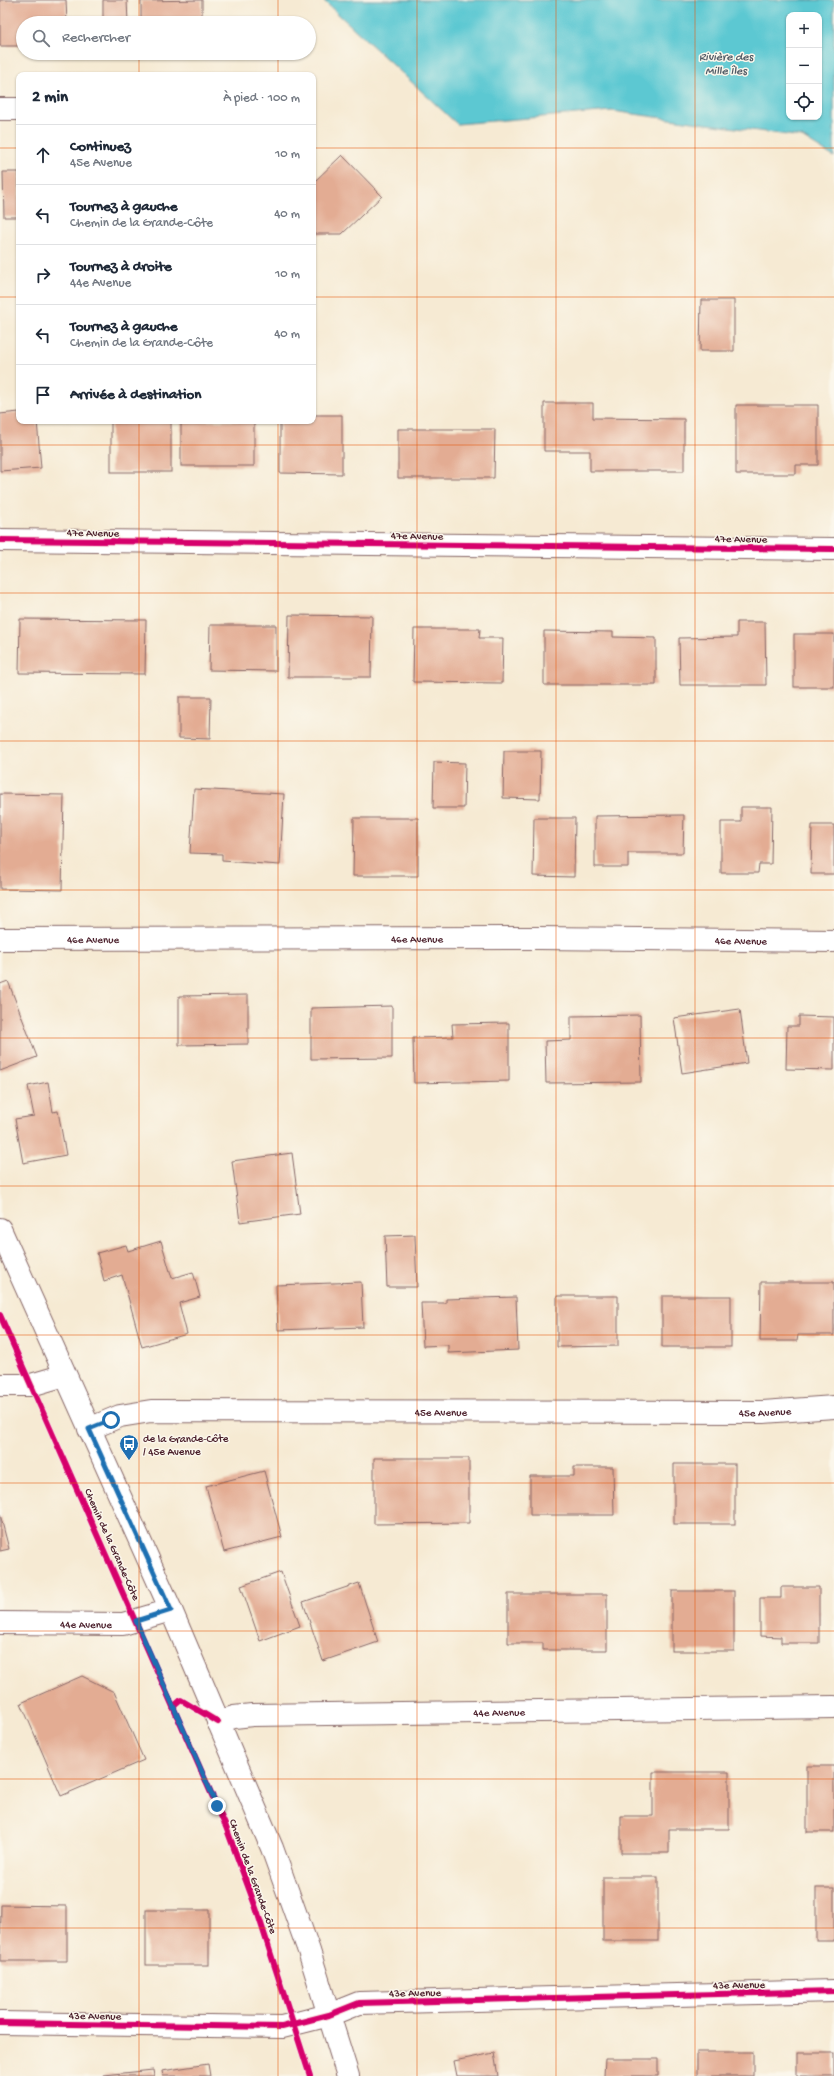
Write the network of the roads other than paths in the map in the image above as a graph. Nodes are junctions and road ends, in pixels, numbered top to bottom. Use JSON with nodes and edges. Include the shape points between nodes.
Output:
{"nodes":[{"id":1,"x":0,"y":109,"type":"edge"},
{"id":2,"x":16,"y":109,"type":"edge"},
{"id":3,"x":0,"y":540,"type":"edge"},
{"id":4,"x":834,"y":549,"type":"edge"},
{"id":5,"x":0,"y":939,"type":"edge"},
{"id":6,"x":834,"y":941,"type":"edge"},
{"id":7,"x":0,"y":1230,"type":"edge"},
{"id":8,"x":64,"y":1375,"type":"junction"},
{"id":9,"x":0,"y":1385,"type":"edge"},
{"id":10,"x":834,"y":1407,"type":"edge"},
{"id":11,"x":89,"y":1429,"type":"junction"},
{"id":12,"x":171,"y":1610,"type":"junction"},
{"id":13,"x":0,"y":1623,"type":"edge"},
{"id":14,"x":834,"y":1707,"type":"edge"},
{"id":15,"x":218,"y":1722,"type":"junction"},
{"id":16,"x":834,"y":1991,"type":"edge"},
{"id":17,"x":329,"y":2015,"type":"junction"},
{"id":18,"x":0,"y":2023,"type":"edge"},
{"id":19,"x":348,"y":2076,"type":"edge"}],
"edges":[{"from":1,"to":2,"type":"street"},
{"from":3,"to":4,"type":"street","name":"47e Avenue"},
{"from":5,"to":6,"type":"street","name":"46e Avenue","via":[[530,938]]},
{"from":7,"to":8,"type":"street"},
{"from":8,"to":9,"type":"street","via":[[31,1385]]},
{"from":8,"to":11,"type":"street"},
{"from":10,"to":11,"type":"street","name":"45e Avenue","via":[[763,1412],[151,1411],[120,1416]]},
{"from":11,"to":12,"type":"street"},
{"from":12,"to":13,"type":"street","name":"44e Avenue","via":[[123,1624]]},
{"from":12,"to":15,"type":"street"},
{"from":14,"to":15,"type":"street","name":"44e Avenue","via":[[252,1715]]},
{"from":15,"to":17,"type":"street","via":[[274,1854]]},
{"from":16,"to":17,"type":"street","name":"43e Avenue","via":[[360,2003]]},
{"from":17,"to":18,"type":"street","name":"43e Avenue","via":[[282,2027]]},
{"from":17,"to":19,"type":"street"}]}
